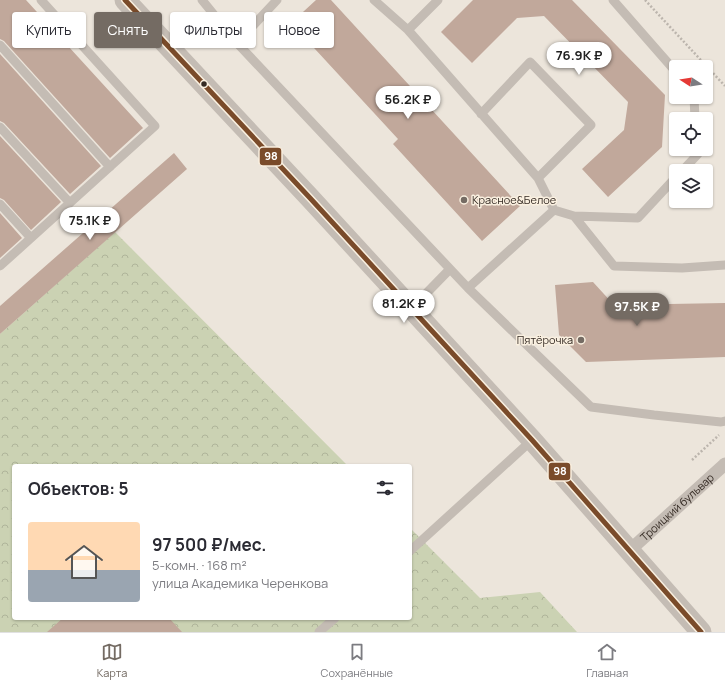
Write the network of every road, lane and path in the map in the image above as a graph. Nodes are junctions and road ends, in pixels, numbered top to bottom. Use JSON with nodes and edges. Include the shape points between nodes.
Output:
{"nodes":[{"id":1,"x":41,"y":0,"type":"edge"},
{"id":2,"x":125,"y":0,"type":"edge"},
{"id":3,"x":202,"y":0,"type":"edge"},
{"id":4,"x":277,"y":0,"type":"edge"},
{"id":5,"x":374,"y":0,"type":"edge"},
{"id":6,"x":438,"y":0,"type":"edge"},
{"id":7,"x":613,"y":0,"type":"edge"},
{"id":8,"x":645,"y":0,"type":"edge"},
{"id":9,"x":212,"y":12,"type":"edge"},
{"id":10,"x":256,"y":23,"type":"edge"},
{"id":11,"x":408,"y":30,"type":"junction"},
{"id":12,"x":0,"y":45,"type":"edge"},
{"id":13,"x":242,"y":48,"type":"edge"},
{"id":14,"x":669,"y":64,"type":"edge"},
{"id":15,"x":725,"y":86,"type":"edge"},
{"id":16,"x":481,"y":114,"type":"junction"},
{"id":17,"x":0,"y":127,"type":"edge"},
{"id":18,"x":696,"y":156,"type":"edge"},
{"id":19,"x":689,"y":164,"type":"edge"},
{"id":20,"x":110,"y":167,"type":"junction"},
{"id":21,"x":538,"y":178,"type":"junction"},
{"id":22,"x":669,"y":185,"type":"edge"},
{"id":23,"x":70,"y":203,"type":"junction"},
{"id":24,"x":0,"y":204,"type":"edge"},
{"id":25,"x":554,"y":210,"type":"junction"},
{"id":26,"x":574,"y":216,"type":"junction"},
{"id":27,"x":31,"y":238,"type":"junction"},
{"id":28,"x":725,"y":265,"type":"edge"},
{"id":29,"x":0,"y":266,"type":"edge"},
{"id":30,"x":450,"y":269,"type":"junction"},
{"id":31,"x":468,"y":288,"type":"junction"},
{"id":32,"x":412,"y":308,"type":"junction"},
{"id":33,"x":725,"y":421,"type":"edge"},
{"id":34,"x":719,"y":434,"type":"dead end"},
{"id":35,"x":532,"y":440,"type":"junction"},
{"id":36,"x":692,"y":460,"type":"dead end"},
{"id":37,"x":725,"y":464,"type":"edge"},
{"id":38,"x":412,"y":549,"type":"edge"},
{"id":39,"x":629,"y":551,"type":"junction"},
{"id":40,"x":332,"y":620,"type":"edge"},
{"id":41,"x":319,"y":632,"type":"edge"},
{"id":42,"x":701,"y":632,"type":"edge"}],
"edges":[{"from":1,"to":20,"type":"lane","via":[[155,126]]},
{"from":2,"to":32,"type":"street"},
{"from":3,"to":9,"type":"lane"},
{"from":4,"to":10,"type":"lane"},
{"from":5,"to":11,"type":"lane"},
{"from":6,"to":11,"type":"lane"},
{"from":7,"to":14,"type":"lane"},
{"from":8,"to":15,"type":"path"},
{"from":11,"to":16,"type":"lane"},
{"from":12,"to":20,"type":"lane"},
{"from":13,"to":30,"type":"lane"},
{"from":16,"to":21,"type":"lane"},
{"from":16,"to":21,"type":"lane","via":[[530,62],[591,125]]},
{"from":17,"to":23,"type":"lane"},
{"from":18,"to":19,"type":"lane"},
{"from":20,"to":23,"type":"lane"},
{"from":21,"to":25,"type":"lane"},
{"from":22,"to":26,"type":"lane","via":[[638,218]]},
{"from":23,"to":27,"type":"lane"},
{"from":24,"to":27,"type":"lane"},
{"from":25,"to":26,"type":"lane"},
{"from":25,"to":31,"type":"lane"},
{"from":26,"to":28,"type":"lane","via":[[614,266],[682,268]]},
{"from":27,"to":29,"type":"lane"},
{"from":30,"to":31,"type":"lane"},
{"from":30,"to":32,"type":"lane"},
{"from":31,"to":33,"type":"lane","via":[[591,407]]},
{"from":32,"to":35,"type":"street"},
{"from":34,"to":36,"type":"path"},
{"from":35,"to":38,"type":"lane"},
{"from":35,"to":39,"type":"street"},
{"from":37,"to":39,"type":"street","name":"Троицкий бульвар"},
{"from":39,"to":42,"type":"street"},
{"from":40,"to":41,"type":"lane"}]}
